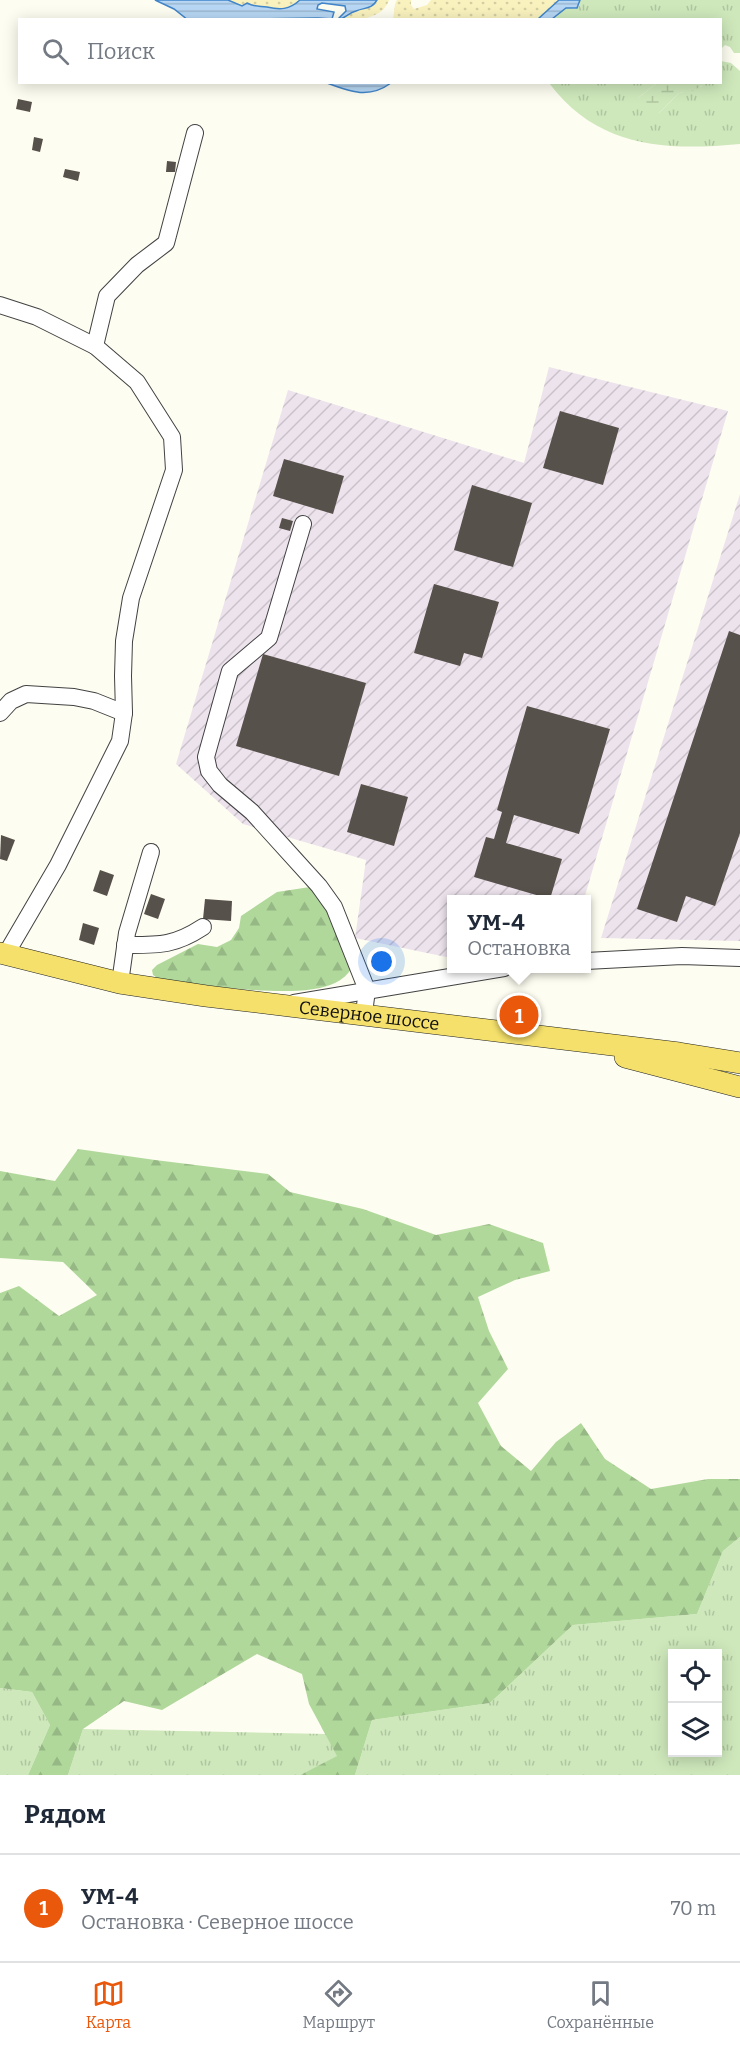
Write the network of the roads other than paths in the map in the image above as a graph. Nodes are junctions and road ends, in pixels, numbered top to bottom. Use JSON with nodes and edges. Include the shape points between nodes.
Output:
{"nodes":[{"id":1,"x":195,"y":133,"type":"dead end"},
{"id":2,"x":0,"y":305,"type":"edge"},
{"id":3,"x":95,"y":346,"type":"junction"},
{"id":4,"x":303,"y":524,"type":"dead end"},
{"id":5,"x":0,"y":713,"type":"edge"},
{"id":6,"x":124,"y":713,"type":"junction"},
{"id":7,"x":151,"y":852,"type":"dead end"},
{"id":8,"x":204,"y":927,"type":"dead end"},
{"id":9,"x":125,"y":945,"type":"junction"},
{"id":10,"x":3,"y":954,"type":"edge"},
{"id":11,"x":740,"y":958,"type":"edge"},
{"id":12,"x":591,"y":961,"type":"edge"},
{"id":13,"x":478,"y":973,"type":"edge"},
{"id":14,"x":120,"y":983,"type":"junction"},
{"id":15,"x":367,"y":990,"type":"junction"},
{"id":16,"x":279,"y":1005,"type":"junction"},
{"id":17,"x":364,"y":1013,"type":"junction"},
{"id":18,"x":552,"y":1039,"type":"junction"},
{"id":19,"x":740,"y":1063,"type":"edge"},
{"id":20,"x":740,"y":1087,"type":"edge"}],
"edges":[{"from":1,"to":3,"type":"street","via":[[166,243],[137,265],[107,296]]},
{"from":2,"to":3,"type":"street","via":[[37,317]]},
{"from":3,"to":6,"type":"street","via":[[137,382],[172,437],[174,470],[131,598],[124,641]]},
{"from":4,"to":15,"type":"street","via":[[269,638],[230,671],[206,757],[208,771],[220,785],[252,812],[320,886],[334,907]]},
{"from":5,"to":6,"type":"street","via":[[11,701],[26,694],[74,696]]},
{"from":6,"to":10,"type":"street","via":[[120,741],[105,774],[58,865]]},
{"from":7,"to":9,"type":"street"},
{"from":8,"to":9,"type":"street","via":[[163,945]]},
{"from":9,"to":14,"type":"street"},
{"from":10,"to":14,"type":"main road","name":"Северное шоссе"},
{"from":11,"to":12,"type":"street","via":[[682,956]]},
{"from":13,"to":15,"type":"street"},
{"from":14,"to":16,"type":"main road","name":"Северное шоссе"},
{"from":15,"to":16,"type":"street"},
{"from":15,"to":17,"type":"street"},
{"from":16,"to":17,"type":"main road","name":"Северное шоссе"},
{"from":17,"to":18,"type":"main road","name":"Северное шоссе"},
{"from":18,"to":19,"type":"main road","name":"Северное шоссе"},
{"from":18,"to":20,"type":"main road"}]}
